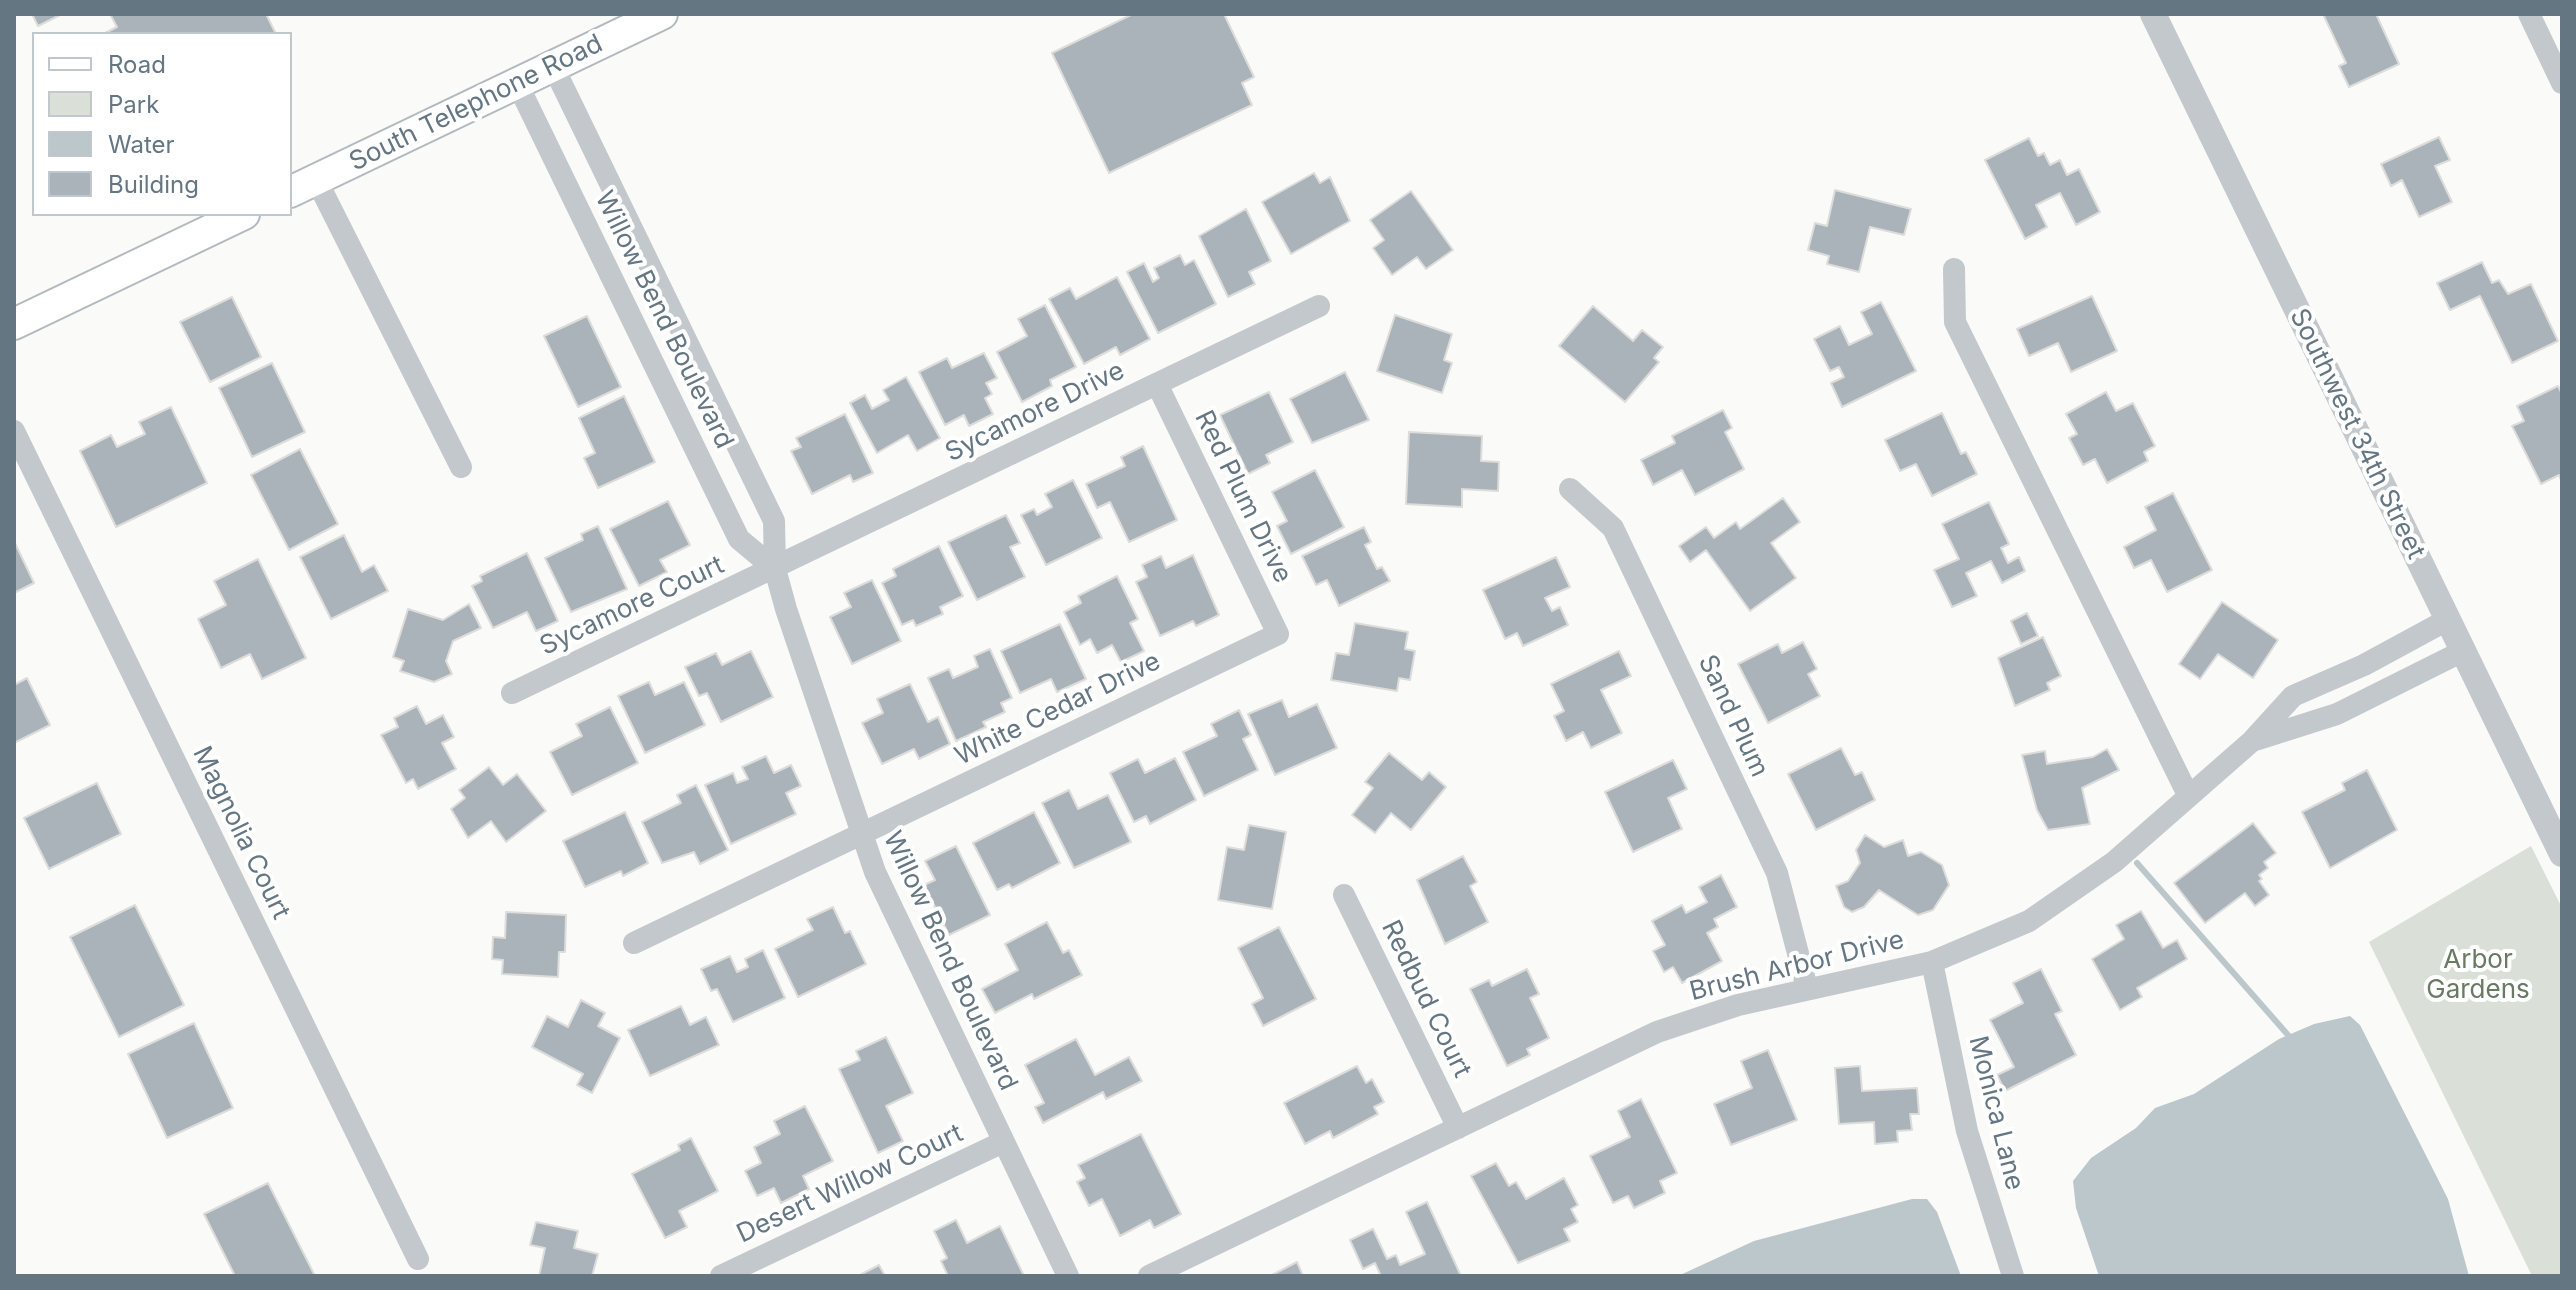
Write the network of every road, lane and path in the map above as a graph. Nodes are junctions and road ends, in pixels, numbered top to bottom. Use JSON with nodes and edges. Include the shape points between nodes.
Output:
{"nodes":[{"id":1,"x":662,"y":14,"type":"edge"},
{"id":2,"x":2153,"y":14,"type":"edge"},
{"id":3,"x":2529,"y":14,"type":"edge"},
{"id":4,"x":553,"y":66,"type":"junction"},
{"id":5,"x":517,"y":83,"type":"junction"},
{"id":6,"x":2562,"y":83,"type":"edge"},
{"id":7,"x":303,"y":186,"type":"edge"},
{"id":8,"x":240,"y":216,"type":"edge"},
{"id":9,"x":1954,"y":269,"type":"dead end"},
{"id":10,"x":1319,"y":306,"type":"dead end"},
{"id":11,"x":14,"y":324,"type":"edge"},
{"id":12,"x":1157,"y":384,"type":"junction"},
{"id":13,"x":14,"y":431,"type":"edge"},
{"id":14,"x":461,"y":467,"type":"dead end"},
{"id":15,"x":1570,"y":489,"type":"dead end"},
{"id":16,"x":775,"y":569,"type":"junction"},
{"id":17,"x":2447,"y":620,"type":"junction"},
{"id":18,"x":1278,"y":634,"type":"joint"},
{"id":19,"x":2463,"y":651,"type":"junction"},
{"id":20,"x":2364,"y":665,"type":"junction"},
{"id":21,"x":512,"y":693,"type":"dead end"},
{"id":22,"x":2378,"y":694,"type":"junction"},
{"id":23,"x":2252,"y":741,"type":"junction"},
{"id":24,"x":2188,"y":795,"type":"junction"},
{"id":25,"x":862,"y":835,"type":"junction"},
{"id":26,"x":2562,"y":854,"type":"edge"},
{"id":27,"x":1344,"y":895,"type":"dead end"},
{"id":28,"x":634,"y":943,"type":"dead end"},
{"id":29,"x":1932,"y":962,"type":"junction"},
{"id":30,"x":1807,"y":988,"type":"junction"},
{"id":31,"x":1458,"y":1128,"type":"junction"},
{"id":32,"x":1003,"y":1142,"type":"junction"},
{"id":33,"x":418,"y":1259,"type":"dead end"},
{"id":34,"x":721,"y":1276,"type":"edge"},
{"id":35,"x":1068,"y":1276,"type":"edge"},
{"id":36,"x":1149,"y":1276,"type":"edge"},
{"id":37,"x":2013,"y":1276,"type":"edge"}],
"edges":[{"from":1,"to":4,"type":"main road","name":"South Telephone Road"},
{"from":2,"to":17,"type":"street","name":"Southwest 34th Street"},
{"from":3,"to":6,"type":"street"},
{"from":4,"to":5,"type":"main road","name":"South Telephone Road"},
{"from":4,"to":16,"type":"street","name":"Willow Bend Boulevard","via":[[774,521]]},
{"from":5,"to":7,"type":"main road","name":"South Telephone Road"},
{"from":5,"to":16,"type":"street","name":"Willow Bend Boulevard","via":[[739,539]]},
{"from":7,"to":14,"type":"street"},
{"from":8,"to":11,"type":"main road"},
{"from":9,"to":24,"type":"street","via":[[1955,322]]},
{"from":10,"to":12,"type":"street","name":"Sycamore Drive"},
{"from":12,"to":16,"type":"street","name":"Sycamore Drive"},
{"from":12,"to":18,"type":"street","name":"Red Plum Drive"},
{"from":13,"to":33,"type":"street","name":"Magnolia Court"},
{"from":15,"to":30,"type":"street","name":"Sand Plum","via":[[1613,528],[1777,873]]},
{"from":16,"to":21,"type":"street","name":"Sycamore Court"},
{"from":16,"to":25,"type":"street","name":"Willow Bend Boulevard"},
{"from":17,"to":19,"type":"street","name":"Southwest 34th Street"},
{"from":17,"to":20,"type":"street","name":"Brush Arbor Drive"},
{"from":18,"to":25,"type":"street","name":"White Cedar Drive"},
{"from":19,"to":22,"type":"street","name":"Brush Arbor Drive"},
{"from":19,"to":26,"type":"street","name":"Southwest 34th Street"},
{"from":20,"to":22,"type":"street"},
{"from":20,"to":23,"type":"street","name":"Brush Arbor Drive","via":[[2293,696]]},
{"from":22,"to":23,"type":"street","name":"Brush Arbor Drive","via":[[2306,727]]},
{"from":23,"to":24,"type":"street","name":"Brush Arbor Drive"},
{"from":24,"to":29,"type":"street","name":"Brush Arbor Drive","via":[[2070,896],[1992,939]]},
{"from":25,"to":28,"type":"street","name":"White Cedar Drive"},
{"from":25,"to":32,"type":"street","name":"Willow Bend Boulevard","via":[[888,904]]},
{"from":27,"to":31,"type":"street","name":"Redbud Court"},
{"from":29,"to":30,"type":"street","name":"Brush Arbor Drive"},
{"from":29,"to":37,"type":"street","name":"Monica Lane","via":[[1967,1131]]},
{"from":30,"to":31,"type":"street","name":"Brush Arbor Drive","via":[[1657,1032]]},
{"from":31,"to":36,"type":"street","name":"Brush Arbor Drive"},
{"from":32,"to":34,"type":"street","name":"Desert Willow Court"},
{"from":32,"to":35,"type":"street","name":"Willow Bend Boulevard"}]}
